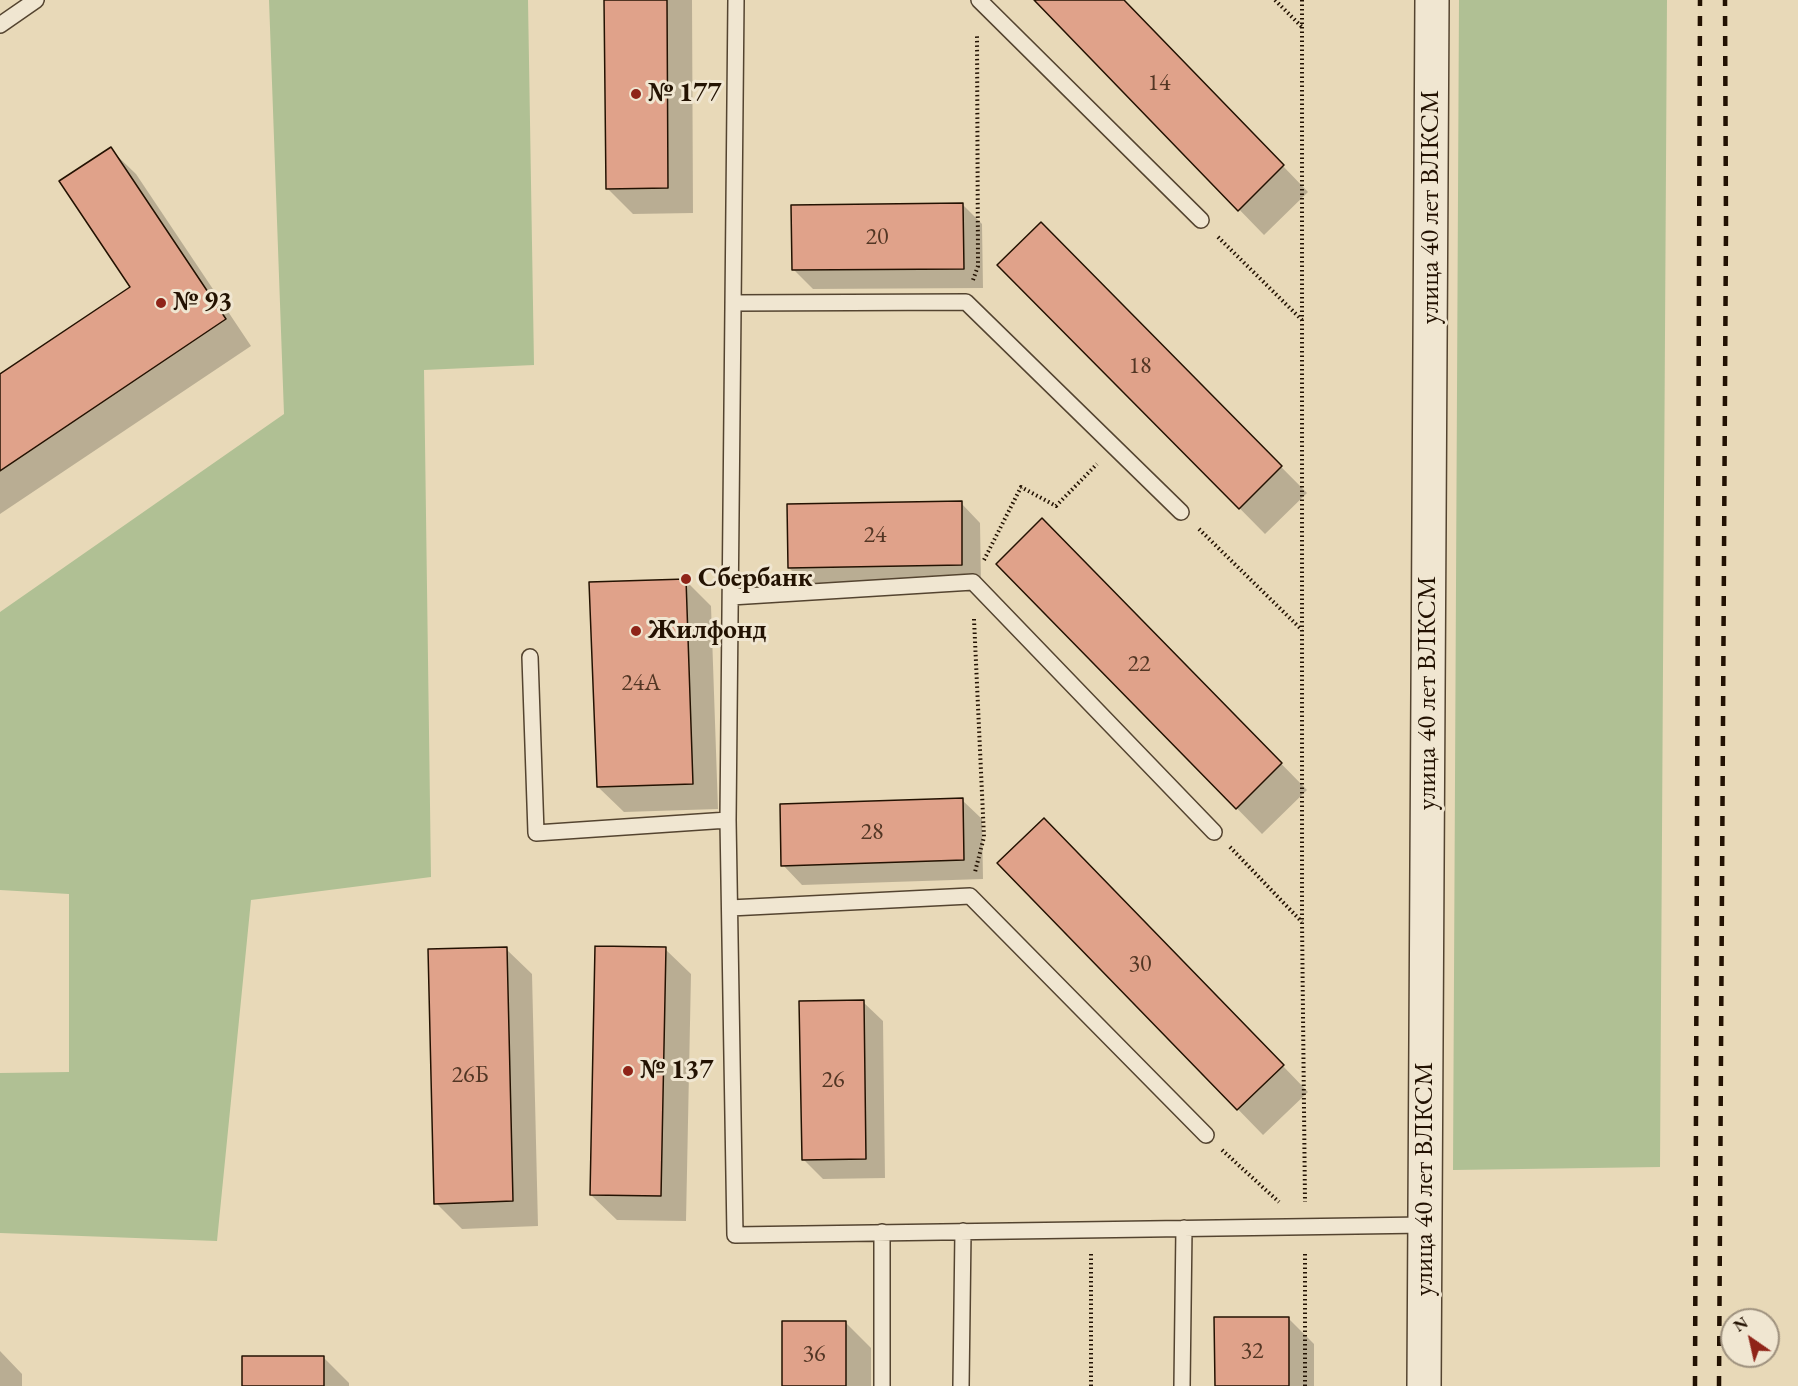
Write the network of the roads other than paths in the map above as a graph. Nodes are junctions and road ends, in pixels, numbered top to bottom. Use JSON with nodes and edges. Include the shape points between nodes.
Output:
{"nodes":[{"id":1,"x":36,"y":0,"type":"edge"},
{"id":2,"x":736,"y":0,"type":"edge"},
{"id":3,"x":979,"y":0,"type":"edge"},
{"id":4,"x":1432,"y":0,"type":"edge"},
{"id":5,"x":0,"y":25,"type":"edge"},
{"id":6,"x":1200,"y":220,"type":"road end"},
{"id":7,"x":733,"y":303,"type":"junction"},
{"id":8,"x":1181,"y":512,"type":"road end"},
{"id":9,"x":731,"y":597,"type":"junction"},
{"id":10,"x":530,"y":657,"type":"dead end"},
{"id":11,"x":728,"y":820,"type":"junction"},
{"id":12,"x":1214,"y":832,"type":"road end"},
{"id":13,"x":730,"y":908,"type":"junction"},
{"id":14,"x":1206,"y":1135,"type":"road end"},
{"id":15,"x":1425,"y":1225,"type":"junction"},
{"id":16,"x":1184,"y":1228,"type":"junction"},
{"id":17,"x":963,"y":1231,"type":"junction"},
{"id":18,"x":882,"y":1232,"type":"junction"},
{"id":19,"x":882,"y":1386,"type":"edge"},
{"id":20,"x":961,"y":1386,"type":"edge"},
{"id":21,"x":1182,"y":1386,"type":"edge"},
{"id":22,"x":1424,"y":1386,"type":"edge"}],
"edges":[{"from":1,"to":5,"type":"lane"},
{"from":2,"to":7,"type":"lane"},
{"from":3,"to":6,"type":"lane"},
{"from":4,"to":15,"type":"street","name":"улица 40 лет ВЛКСМ"},
{"from":7,"to":8,"type":"lane","via":[[966,302]]},
{"from":7,"to":9,"type":"lane"},
{"from":9,"to":11,"type":"lane"},
{"from":9,"to":12,"type":"lane","via":[[973,582]]},
{"from":10,"to":11,"type":"lane","via":[[536,833]]},
{"from":11,"to":13,"type":"lane"},
{"from":13,"to":14,"type":"lane","via":[[970,896]]},
{"from":13,"to":18,"type":"lane","via":[[735,1235]]},
{"from":15,"to":16,"type":"lane"},
{"from":15,"to":22,"type":"street","name":"улица 40 лет ВЛКСМ"},
{"from":16,"to":17,"type":"lane"},
{"from":16,"to":21,"type":"lane"},
{"from":17,"to":18,"type":"lane"},
{"from":17,"to":20,"type":"lane"},
{"from":18,"to":19,"type":"lane"}]}
